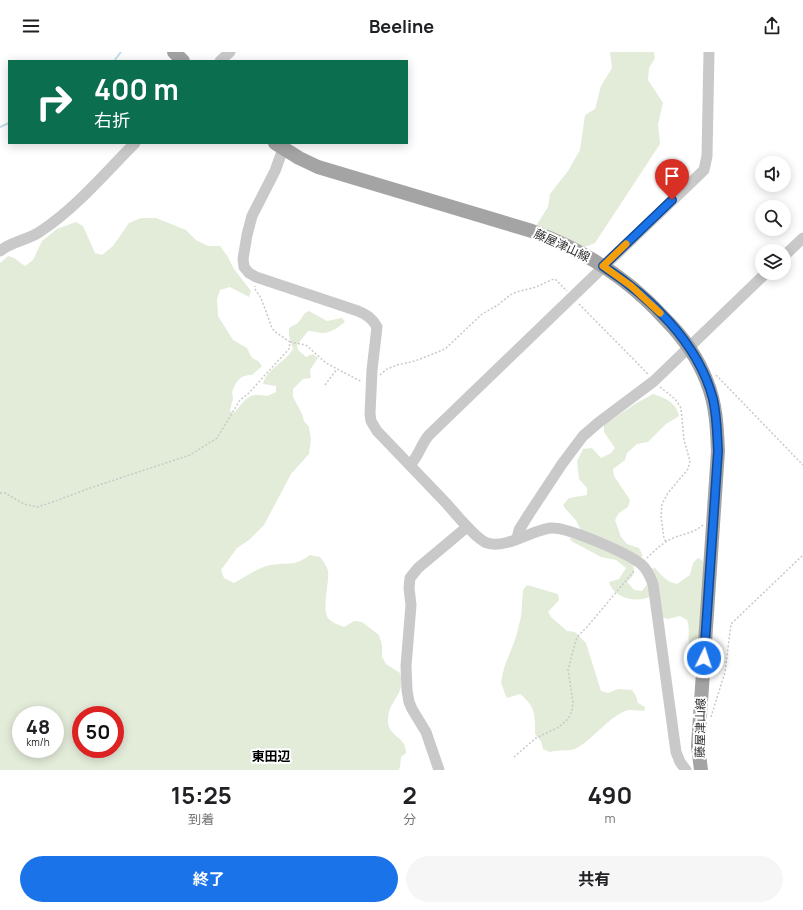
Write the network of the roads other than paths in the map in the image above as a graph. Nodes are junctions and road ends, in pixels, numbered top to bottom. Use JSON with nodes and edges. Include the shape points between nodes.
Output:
{"nodes":[{"id":1,"x":174,"y":52,"type":"edge"},
{"id":2,"x":230,"y":52,"type":"edge"},
{"id":3,"x":709,"y":52,"type":"edge"},
{"id":4,"x":182,"y":60,"type":"edge"},
{"id":5,"x":221,"y":60,"type":"edge"},
{"id":6,"x":134,"y":144,"type":"edge"},
{"id":7,"x":279,"y":146,"type":"edge"},
{"id":8,"x":803,"y":238,"type":"edge"},
{"id":9,"x":791,"y":249,"type":"edge"},
{"id":10,"x":0,"y":251,"type":"edge"},
{"id":11,"x":603,"y":266,"type":"junction"},
{"id":12,"x":759,"y":280,"type":"edge"},
{"id":13,"x":689,"y":348,"type":"junction"},
{"id":14,"x":410,"y":465,"type":"junction"},
{"id":15,"x":467,"y":527,"type":"junction"},
{"id":16,"x":517,"y":538,"type":"junction"},
{"id":17,"x":439,"y":770,"type":"edge"},
{"id":18,"x":686,"y":770,"type":"edge"},
{"id":19,"x":701,"y":770,"type":"edge"}],
"edges":[{"from":1,"to":4,"type":"main road"},
{"from":2,"to":5,"type":"street"},
{"from":3,"to":11,"type":"street","via":[[707,156],[704,170]]},
{"from":6,"to":10,"type":"street","via":[[49,226]]},
{"from":7,"to":11,"type":"main road","name":"藤屋津山線","via":[[318,167],[554,239]]},
{"from":7,"to":14,"type":"street","via":[[275,171],[252,216],[247,234],[244,267],[256,277],[369,316],[377,327],[371,421],[377,431]]},
{"from":8,"to":9,"type":"street"},
{"from":11,"to":13,"type":"main road","name":"藤屋津山線","via":[[644,297],[675,329]]},
{"from":11,"to":14,"type":"street","via":[[426,438]]},
{"from":12,"to":13,"type":"street"},
{"from":13,"to":16,"type":"street","via":[[654,381],[583,436],[529,514]]},
{"from":13,"to":19,"type":"main road","name":"藤屋津山線","via":[[708,382],[717,422],[718,451],[698,746]]},
{"from":14,"to":15,"type":"street"},
{"from":15,"to":16,"type":"street","via":[[486,543],[504,543]]},
{"from":15,"to":17,"type":"street","via":[[418,568],[412,574],[410,583],[407,690],[411,706],[426,732]]},
{"from":16,"to":18,"type":"street","via":[[550,528],[560,528],[630,557],[648,571],[653,584],[676,752]]}]}
